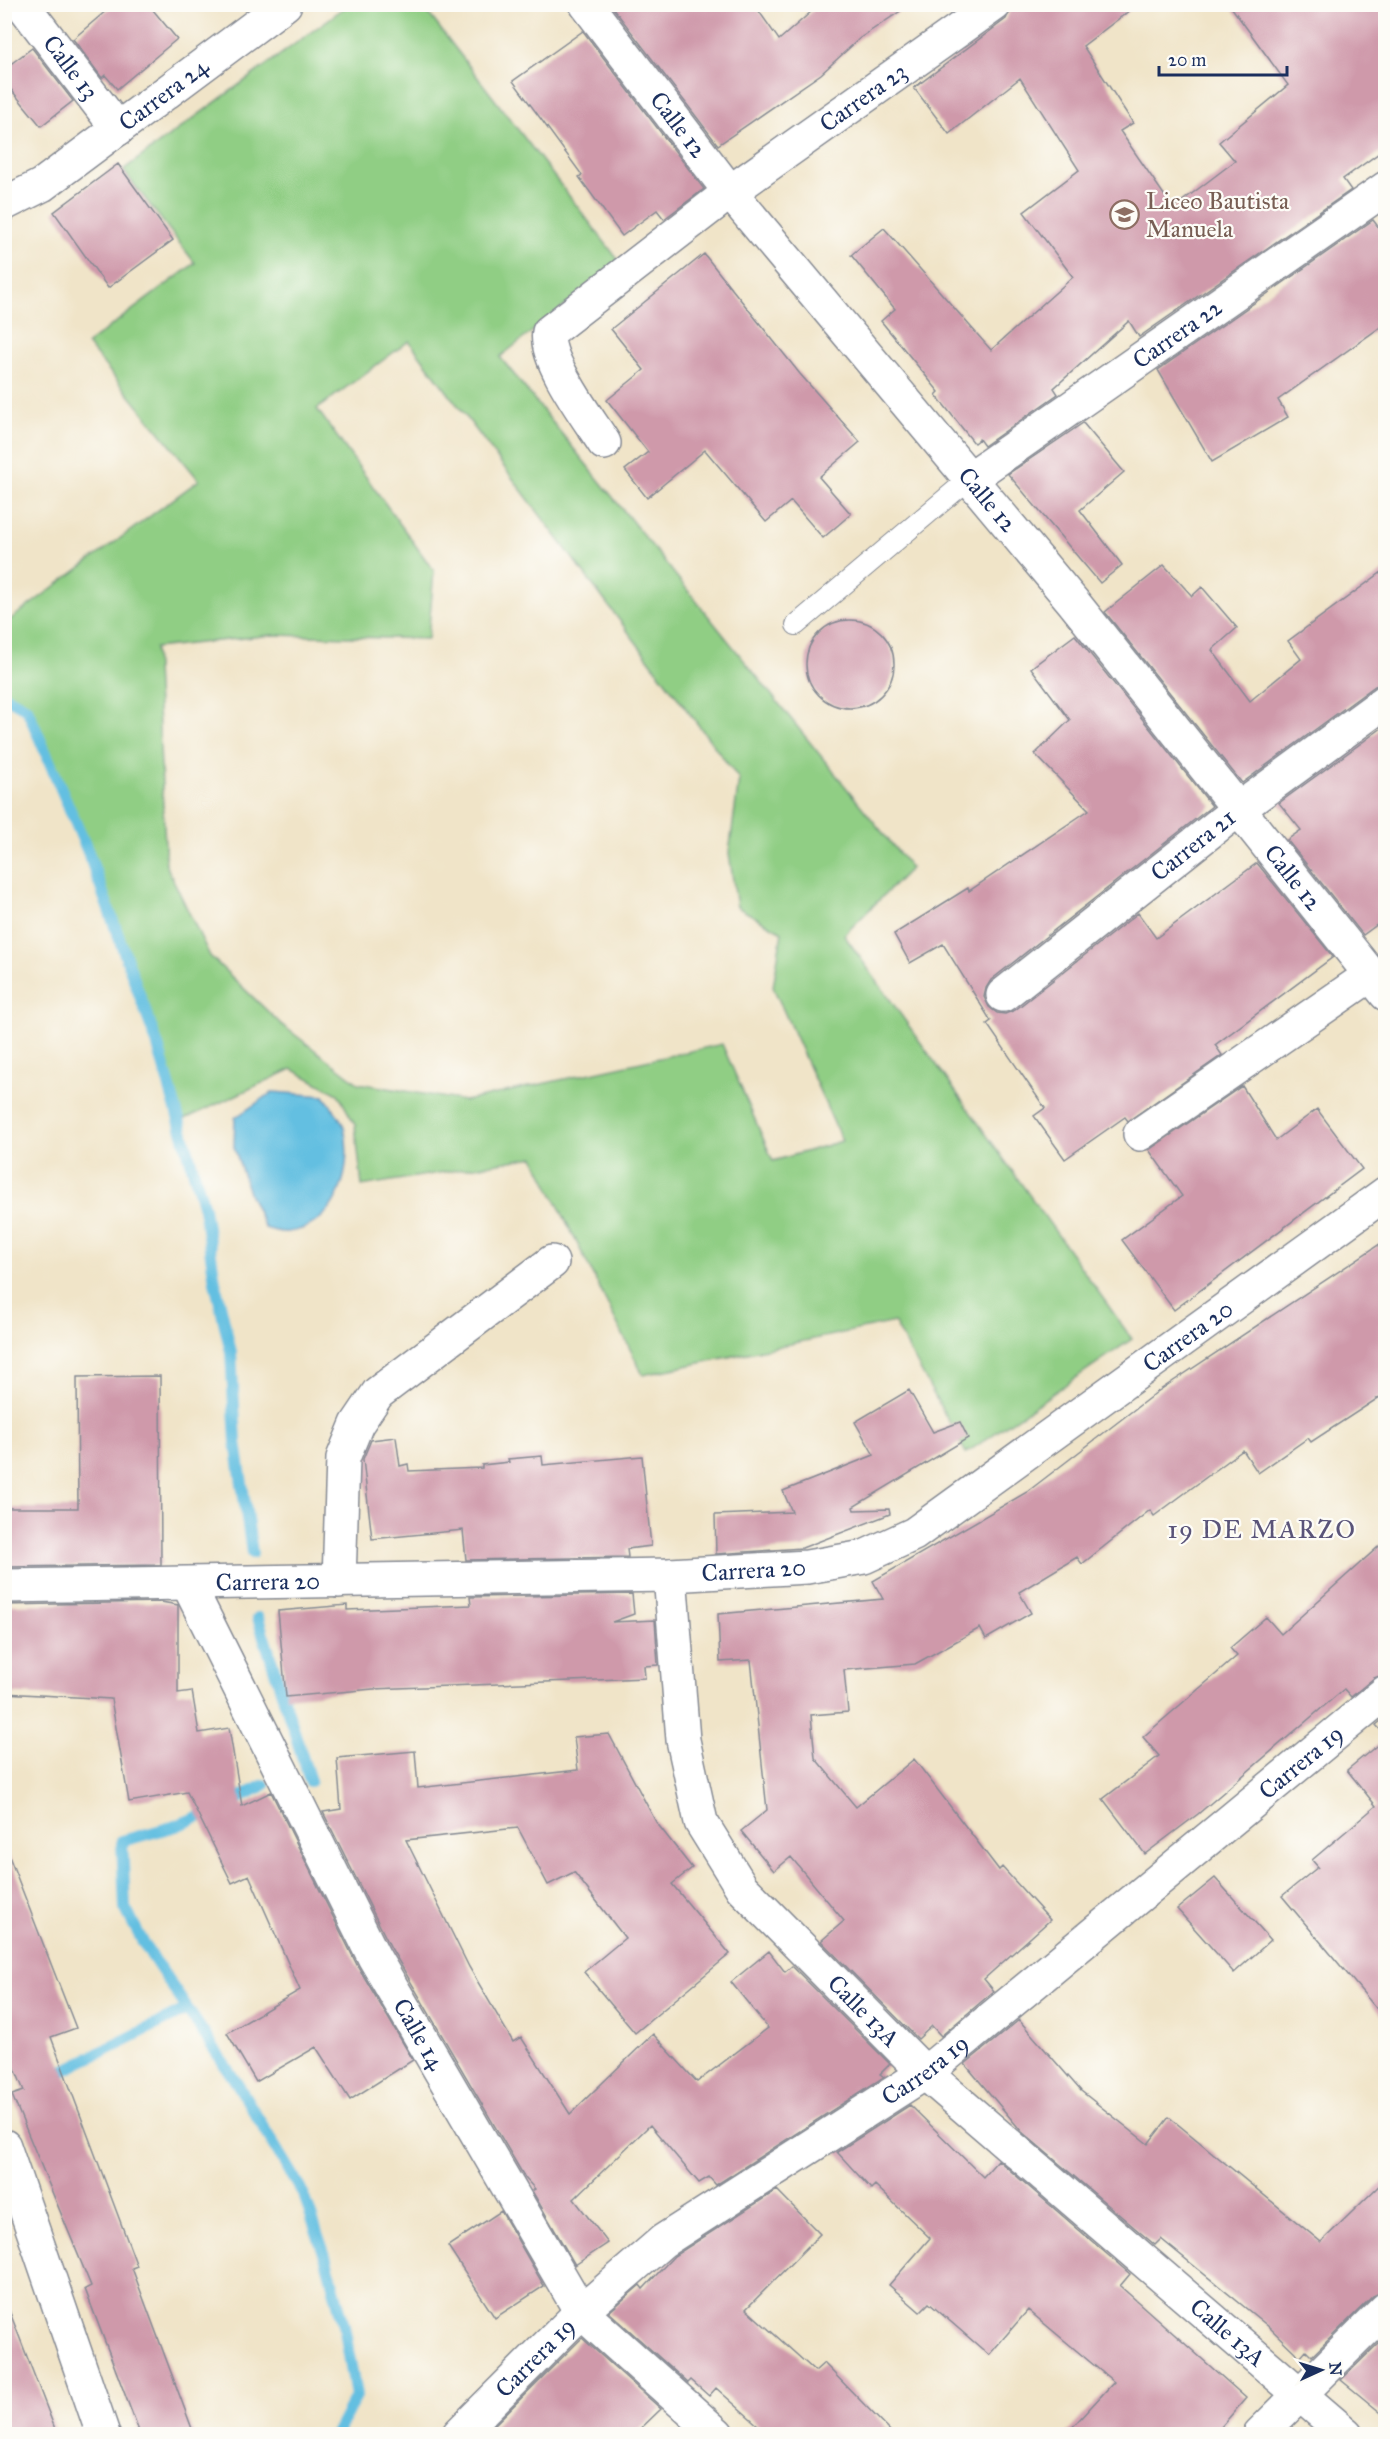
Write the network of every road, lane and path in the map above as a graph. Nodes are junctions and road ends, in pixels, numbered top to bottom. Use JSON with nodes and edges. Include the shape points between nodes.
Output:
{"nodes":[{"id":1,"x":22,"y":4,"type":"edge"},
{"id":2,"x":586,"y":4,"type":"edge"},
{"id":3,"x":994,"y":4,"type":"edge"},
{"id":4,"x":272,"y":8,"type":"edge"},
{"id":5,"x":118,"y":129,"type":"junction"},
{"id":6,"x":1386,"y":188,"type":"edge"},
{"id":7,"x":730,"y":192,"type":"junction"},
{"id":8,"x":4,"y":204,"type":"edge"},
{"id":9,"x":604,"y":443,"type":"dead end"},
{"id":10,"x":969,"y":479,"type":"junction"},
{"id":11,"x":796,"y":625,"type":"dead end"},
{"id":12,"x":1386,"y":701,"type":"edge"},
{"id":13,"x":1240,"y":808,"type":"junction"},
{"id":14,"x":1378,"y":985,"type":"edge"},
{"id":15,"x":1003,"y":995,"type":"dead end"},
{"id":16,"x":1140,"y":1134,"type":"dead end"},
{"id":17,"x":1386,"y":1192,"type":"edge"},
{"id":18,"x":552,"y":1262,"type":"dead end"},
{"id":19,"x":670,"y":1575,"type":"junction"},
{"id":20,"x":339,"y":1581,"type":"junction"},
{"id":21,"x":188,"y":1584,"type":"junction"},
{"id":22,"x":4,"y":1586,"type":"edge"},
{"id":23,"x":1386,"y":1692,"type":"edge"},
{"id":24,"x":925,"y":2073,"type":"junction"},
{"id":25,"x":4,"y":2146,"type":"edge"},
{"id":26,"x":1386,"y":2309,"type":"edge"},
{"id":27,"x":581,"y":2312,"type":"junction"},
{"id":28,"x":1300,"y":2395,"type":"junction"},
{"id":29,"x":103,"y":2434,"type":"edge"},
{"id":30,"x":459,"y":2434,"type":"edge"},
{"id":31,"x":717,"y":2434,"type":"edge"},
{"id":32,"x":1260,"y":2434,"type":"edge"},
{"id":33,"x":1346,"y":2434,"type":"edge"}],
"edges":[{"from":1,"to":5,"type":"street","name":"Calle 13"},
{"from":2,"to":7,"type":"street","name":"Calle 12"},
{"from":3,"to":7,"type":"street","name":"Carrera 23"},
{"from":4,"to":5,"type":"street","name":"Carrera 24"},
{"from":5,"to":8,"type":"street","name":"Carrera 24","via":[[42,185]]},
{"from":6,"to":10,"type":"street","name":"Carrera 22"},
{"from":7,"to":9,"type":"street","name":"Carrera 23","via":[[549,332],[547,340],[553,358]]},
{"from":7,"to":10,"type":"street","name":"Calle 12"},
{"from":10,"to":11,"type":"lane"},
{"from":10,"to":13,"type":"street","name":"Calle 12"},
{"from":12,"to":13,"type":"street","name":"Carrera 21"},
{"from":13,"to":14,"type":"street","name":"Calle 12"},
{"from":13,"to":15,"type":"street","name":"Carrera 21"},
{"from":14,"to":16,"type":"street"},
{"from":17,"to":19,"type":"street","name":"Carrera 20","via":[[914,1534],[864,1557],[807,1567]]},
{"from":18,"to":20,"type":"street","via":[[378,1393],[362,1416],[343,1458]]},
{"from":19,"to":20,"type":"street","name":"Carrera 20"},
{"from":19,"to":24,"type":"street","name":"Calle 13A","via":[[683,1740],[701,1822],[742,1888]]},
{"from":20,"to":21,"type":"street","name":"Carrera 20"},
{"from":21,"to":22,"type":"street","name":"Carrera 20"},
{"from":21,"to":27,"type":"street","name":"Calle 14","via":[[374,1957]]},
{"from":23,"to":24,"type":"street","name":"Carrera 19"},
{"from":24,"to":27,"type":"street","name":"Carrera 19","via":[[663,2241]]},
{"from":24,"to":28,"type":"street","name":"Calle 13A"},
{"from":25,"to":29,"type":"street"},
{"from":26,"to":28,"type":"street"},
{"from":27,"to":30,"type":"street","name":"Carrera 19"},
{"from":27,"to":31,"type":"street","name":"Calle 14"},
{"from":28,"to":32,"type":"street"},
{"from":28,"to":33,"type":"street","name":"Calle 13A"}]}
